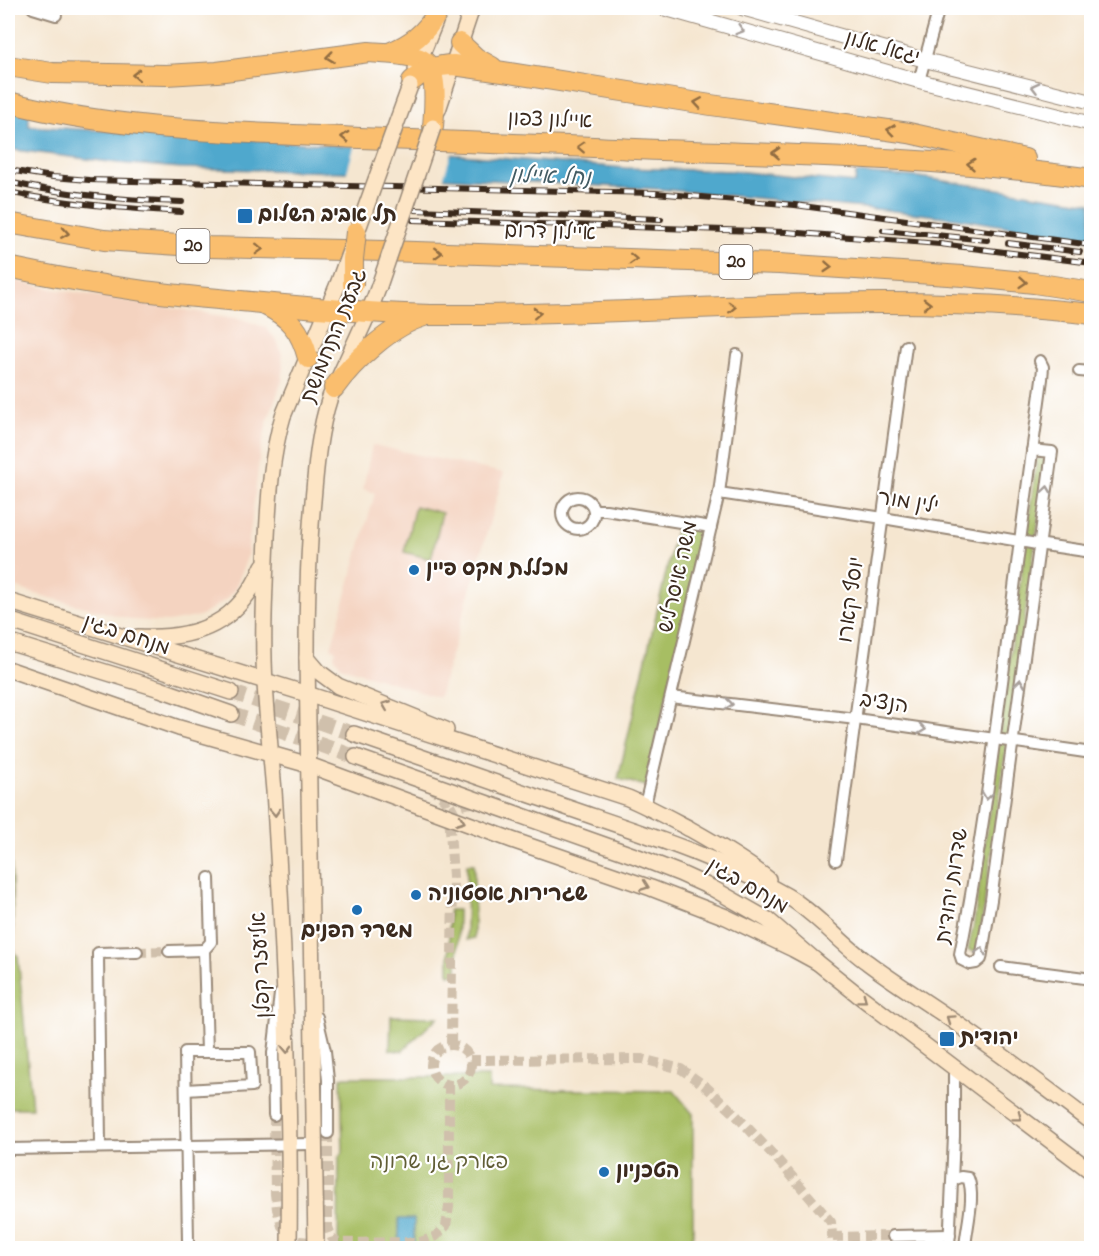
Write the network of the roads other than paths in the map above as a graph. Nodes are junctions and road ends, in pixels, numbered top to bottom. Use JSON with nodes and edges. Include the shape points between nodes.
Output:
{"nodes":[{"id":1,"x":33,"y":8,"type":"edge"},
{"id":2,"x":478,"y":8,"type":"edge"},
{"id":3,"x":663,"y":8,"type":"edge"},
{"id":4,"x":742,"y":8,"type":"edge"},
{"id":5,"x":939,"y":8,"type":"edge"},
{"id":6,"x":439,"y":10,"type":"edge"},
{"id":7,"x":470,"y":14,"type":"edge"},
{"id":8,"x":56,"y":15,"type":"dead end"},
{"id":9,"x":460,"y":43,"type":"junction"},
{"id":10,"x":388,"y":53,"type":"junction"},
{"id":11,"x":924,"y":60,"type":"junction"},
{"id":12,"x":453,"y":65,"type":"junction"},
{"id":13,"x":8,"y":66,"type":"edge"},
{"id":14,"x":503,"y":72,"type":"junction"},
{"id":15,"x":433,"y":76,"type":"junction"},
{"id":16,"x":919,"y":81,"type":"junction"},
{"id":17,"x":411,"y":83,"type":"joint"},
{"id":18,"x":8,"y":102,"type":"edge"},
{"id":19,"x":1092,"y":102,"type":"edge"},
{"id":20,"x":1092,"y":124,"type":"edge"},
{"id":21,"x":433,"y":127,"type":"joint"},
{"id":22,"x":1092,"y":177,"type":"edge"},
{"id":23,"x":8,"y":223,"type":"edge"},
{"id":24,"x":356,"y":232,"type":"joint"},
{"id":25,"x":8,"y":267,"type":"edge"},
{"id":26,"x":346,"y":284,"type":"junction"},
{"id":27,"x":1092,"y":292,"type":"edge"},
{"id":28,"x":260,"y":303,"type":"junction"},
{"id":29,"x":328,"y":309,"type":"junction"},
{"id":30,"x":369,"y":312,"type":"junction"},
{"id":31,"x":1092,"y":314,"type":"edge"},
{"id":32,"x":429,"y":315,"type":"junction"},
{"id":33,"x":906,"y":346,"type":"dead end"},
{"id":34,"x":737,"y":355,"type":"dead end"},
{"id":35,"x":308,"y":358,"type":"junction"},
{"id":36,"x":1040,"y":361,"type":"dead end"},
{"id":37,"x":1079,"y":371,"type":"dead end"},
{"id":38,"x":1092,"y":372,"type":"edge"},
{"id":39,"x":334,"y":388,"type":"junction"},
{"id":40,"x":1032,"y":450,"type":"junction"},
{"id":41,"x":719,"y":493,"type":"junction"},
{"id":42,"x":594,"y":510,"type":"dead end"},
{"id":43,"x":883,"y":518,"type":"junction"},
{"id":44,"x":711,"y":527,"type":"junction"},
{"id":45,"x":1020,"y":541,"type":"junction"},
{"id":46,"x":1039,"y":545,"type":"junction"},
{"id":47,"x":1092,"y":552,"type":"edge"},
{"id":48,"x":266,"y":558,"type":"junction"},
{"id":49,"x":8,"y":601,"type":"edge"},
{"id":50,"x":8,"y":620,"type":"edge"},
{"id":51,"x":116,"y":635,"type":"junction"},
{"id":52,"x":8,"y":642,"type":"edge"},
{"id":53,"x":307,"y":657,"type":"junction"},
{"id":54,"x":8,"y":669,"type":"edge"},
{"id":55,"x":265,"y":681,"type":"junction"},
{"id":56,"x":231,"y":692,"type":"tunnel mouth"},
{"id":57,"x":307,"y":694,"type":"junction"},
{"id":58,"x":671,"y":697,"type":"junction"},
{"id":59,"x":231,"y":714,"type":"tunnel mouth"},
{"id":60,"x":856,"y":719,"type":"junction"},
{"id":61,"x":354,"y":734,"type":"tunnel mouth"},
{"id":62,"x":995,"y":738,"type":"junction"},
{"id":63,"x":1012,"y":741,"type":"junction"},
{"id":64,"x":1092,"y":753,"type":"edge"},
{"id":65,"x":270,"y":754,"type":"junction"},
{"id":66,"x":356,"y":758,"type":"tunnel mouth"},
{"id":67,"x":309,"y":765,"type":"junction"},
{"id":68,"x":557,"y":776,"type":"junction"},
{"id":69,"x":645,"y":805,"type":"junction"},
{"id":70,"x":836,"y":860,"type":"dead end"},
{"id":71,"x":209,"y":878,"type":"dead end"},
{"id":72,"x":787,"y":897,"type":"junction"},
{"id":73,"x":204,"y":950,"type":"junction"},
{"id":74,"x":169,"y":951,"type":"tunnel mouth"},
{"id":75,"x":136,"y":952,"type":"tunnel mouth"},
{"id":76,"x":284,"y":958,"type":"junction"},
{"id":77,"x":817,"y":962,"type":"junction"},
{"id":78,"x":1001,"y":967,"type":"dead end"},
{"id":79,"x":1092,"y":979,"type":"edge"},
{"id":80,"x":312,"y":989,"type":"junction"},
{"id":81,"x":207,"y":1052,"type":"junction"},
{"id":82,"x":954,"y":1069,"type":"junction"},
{"id":83,"x":186,"y":1090,"type":"junction"},
{"id":84,"x":274,"y":1115,"type":"tunnel mouth"},
{"id":85,"x":1092,"y":1123,"type":"edge"},
{"id":86,"x":328,"y":1133,"type":"tunnel mouth"},
{"id":87,"x":290,"y":1144,"type":"junction"},
{"id":88,"x":314,"y":1144,"type":"junction"},
{"id":89,"x":186,"y":1146,"type":"junction"},
{"id":90,"x":100,"y":1147,"type":"junction"},
{"id":91,"x":8,"y":1149,"type":"edge"},
{"id":92,"x":1092,"y":1172,"type":"edge"},
{"id":93,"x":953,"y":1180,"type":"junction"},
{"id":94,"x":950,"y":1235,"type":"junction"},
{"id":95,"x":893,"y":1236,"type":"tunnel mouth"},
{"id":96,"x":189,"y":1248,"type":"edge"},
{"id":97,"x":289,"y":1248,"type":"edge"},
{"id":98,"x":316,"y":1248,"type":"edge"},
{"id":99,"x":949,"y":1248,"type":"edge"},
{"id":100,"x":965,"y":1248,"type":"edge"}],
"edges":[{"from":1,"to":8,"type":"street"},
{"from":2,"to":7,"type":"main road"},
{"from":3,"to":16,"type":"street","name":"יגאל אלון","one_way":true},
{"from":4,"to":11,"type":"street","name":"יגאל אלון"},
{"from":5,"to":11,"type":"street"},
{"from":6,"to":10,"type":"highway","via":[[422,33]]},
{"from":6,"to":15,"type":"main road"},
{"from":7,"to":9,"type":"main road"},
{"from":9,"to":12,"type":"main road"},
{"from":9,"to":14,"type":"highway","via":[[476,58]]},
{"from":10,"to":13,"type":"highway","one_way":true,"via":[[166,75],[52,73]]},
{"from":10,"to":15,"type":"highway"},
{"from":11,"to":16,"type":"street"},
{"from":19,"to":11,"type":"street","name":"יגאל אלון","one_way":true},
{"from":12,"to":14,"type":"highway"},
{"from":12,"to":15,"type":"highway","via":[[446,65]]},
{"from":22,"to":14,"type":"highway","one_way":true,"via":[[909,133]]},
{"from":15,"to":17,"type":"highway","via":[[422,73]]},
{"from":15,"to":21,"type":"highway"},
{"from":16,"to":20,"type":"street","name":"יגאל אלון"},
{"from":17,"to":24,"type":"main road","bridge":true},
{"from":22,"to":18,"type":"highway","name":"איילון צפון","one_way":true,"via":[[925,160],[181,129],[77,116]]},
{"from":21,"to":30,"type":"main road","name":"גבעת התחמושת","bridge":true},
{"from":23,"to":27,"type":"highway","name":"איילון דרום","number":"20","one_way":true,"via":[[105,240],[208,247],[778,264],[993,279]]},
{"from":24,"to":26,"type":"highway","bridge":true},
{"from":25,"to":28,"type":"highway","via":[[138,291]]},
{"from":26,"to":29,"type":"main road","name":"גבעת התחמושת"},
{"from":26,"to":30,"type":"highway"},
{"from":28,"to":29,"type":"highway"},
{"from":28,"to":35,"type":"highway","via":[[279,312],[294,326]]},
{"from":29,"to":30,"type":"highway"},
{"from":29,"to":35,"type":"main road","name":"גבעת התחמושת"},
{"from":30,"to":32,"type":"highway"},
{"from":30,"to":39,"type":"main road","name":"גבעת התחמושת"},
{"from":32,"to":31,"type":"highway","one_way":true,"via":[[933,303]]},
{"from":32,"to":39,"type":"highway","via":[[406,323],[373,347]]},
{"from":33,"to":43,"type":"street","name":"יוסף קארו"},
{"from":34,"to":41,"type":"street","name":"משה איסרליש"},
{"from":35,"to":48,"type":"main road","name":"גבעת התחמושת","via":[[276,439]]},
{"from":36,"to":40,"type":"street","name":"שדרות יהודית","via":[[1042,379]]},
{"from":37,"to":38,"type":"street"},
{"from":39,"to":53,"type":"main road","name":"גבעת התחמושת","via":[[321,428],[315,472]]},
{"from":40,"to":45,"type":"street","name":"שדרות יהודית"},
{"from":46,"to":40,"type":"street","name":"שדרות יהודית","one_way":true,"via":[[1052,453]]},
{"from":41,"to":43,"type":"street","name":"ילין מור"},
{"from":41,"to":44,"type":"street","name":"משה איסרליש"},
{"from":42,"to":44,"type":"street"},
{"from":43,"to":45,"type":"street","name":"ילין מור"},
{"from":43,"to":60,"type":"street","name":"יוסף קארו"},
{"from":44,"to":58,"type":"street","name":"משה איסרליש"},
{"from":45,"to":46,"type":"street","name":"ילין מור"},
{"from":45,"to":62,"type":"street","name":"שדרות יהודית"},
{"from":46,"to":47,"type":"street","name":"ילין מור"},
{"from":63,"to":46,"type":"street","name":"שדרות יהודית","one_way":true},
{"from":48,"to":51,"type":"main road","via":[[252,589],[225,618],[187,635]]},
{"from":48,"to":55,"type":"main road","name":"גבעת התחמושת"},
{"from":49,"to":51,"type":"main road"},
{"from":50,"to":56,"type":"main road","name":"מנחם בגין"},
{"from":51,"to":55,"type":"main road"},
{"from":52,"to":59,"type":"main road","name":"מנחם בגין"},
{"from":53,"to":57,"type":"main road","name":"גבעת התחמושת"},
{"from":68,"to":53,"type":"main road","one_way":true,"via":[[338,686]]},
{"from":54,"to":65,"type":"main road","via":[[179,728]]},
{"from":55,"to":57,"type":"main road"},
{"from":55,"to":65,"type":"main road","name":"אליעזר קפלן"},
{"from":57,"to":67,"type":"main road"},
{"from":57,"to":68,"type":"main road"},
{"from":58,"to":60,"type":"street","name":"הנציב","one_way":true},
{"from":58,"to":69,"type":"street","name":"משה איסרליש"},
{"from":60,"to":62,"type":"street","name":"הנציב","one_way":true},
{"from":60,"to":70,"type":"street","name":"יוסף קארו"},
{"from":61,"to":72,"type":"main road","name":"מנחם בגין","via":[[636,831],[751,877]]},
{"from":62,"to":63,"type":"street","name":"הנציב"},
{"from":62,"to":63,"type":"street","name":"שדרות יהודית","one_way":true,"via":[[960,954],[970,964],[981,959]]},
{"from":63,"to":64,"type":"street","name":"הנציב"},
{"from":65,"to":67,"type":"main road"},
{"from":65,"to":76,"type":"main road","name":"אליעזר קפלן","one_way":true},
{"from":66,"to":77,"type":"main road","name":"מנחם בגין","via":[[679,873],[768,920]]},
{"from":67,"to":77,"type":"main road","one_way":true,"via":[[726,917]]},
{"from":67,"to":80,"type":"main road"},
{"from":68,"to":69,"type":"main road"},
{"from":69,"to":72,"type":"main road","via":[[748,863]]},
{"from":71,"to":73,"type":"street","via":[[211,942]]},
{"from":85,"to":72,"type":"main road","name":"מנחם בגין","one_way":true,"via":[[868,963],[813,914]]},
{"from":73,"to":74,"type":"street"},
{"from":73,"to":81,"type":"street"},
{"from":75,"to":90,"type":"street","via":[[98,953]]},
{"from":76,"to":84,"type":"street","via":[[273,1053]]},
{"from":76,"to":87,"type":"main road","name":"אליעזר קפלן","one_way":true},
{"from":77,"to":82,"type":"main road","name":"מנחם בגין","one_way":true},
{"from":78,"to":79,"type":"street"},
{"from":80,"to":86,"type":"street","via":[[325,1051]]},
{"from":80,"to":88,"type":"main road"},
{"from":81,"to":83,"type":"street","via":[[185,1052]]},
{"from":81,"to":83,"type":"street","via":[[250,1052],[252,1086]]},
{"from":82,"to":92,"type":"main road","name":"מנחם בגין","one_way":true},
{"from":82,"to":93,"type":"street"},
{"from":83,"to":89,"type":"street"},
{"from":87,"to":88,"type":"street"},
{"from":87,"to":89,"type":"street"},
{"from":87,"to":97,"type":"main road","name":"אליעזר קפלן"},
{"from":88,"to":98,"type":"main road"},
{"from":89,"to":90,"type":"street"},
{"from":89,"to":96,"type":"street"},
{"from":90,"to":91,"type":"street"},
{"from":93,"to":94,"type":"street"},
{"from":93,"to":100,"type":"street","via":[[968,1178],[970,1183]]},
{"from":94,"to":95,"type":"street"},
{"from":94,"to":99,"type":"street"}]}
